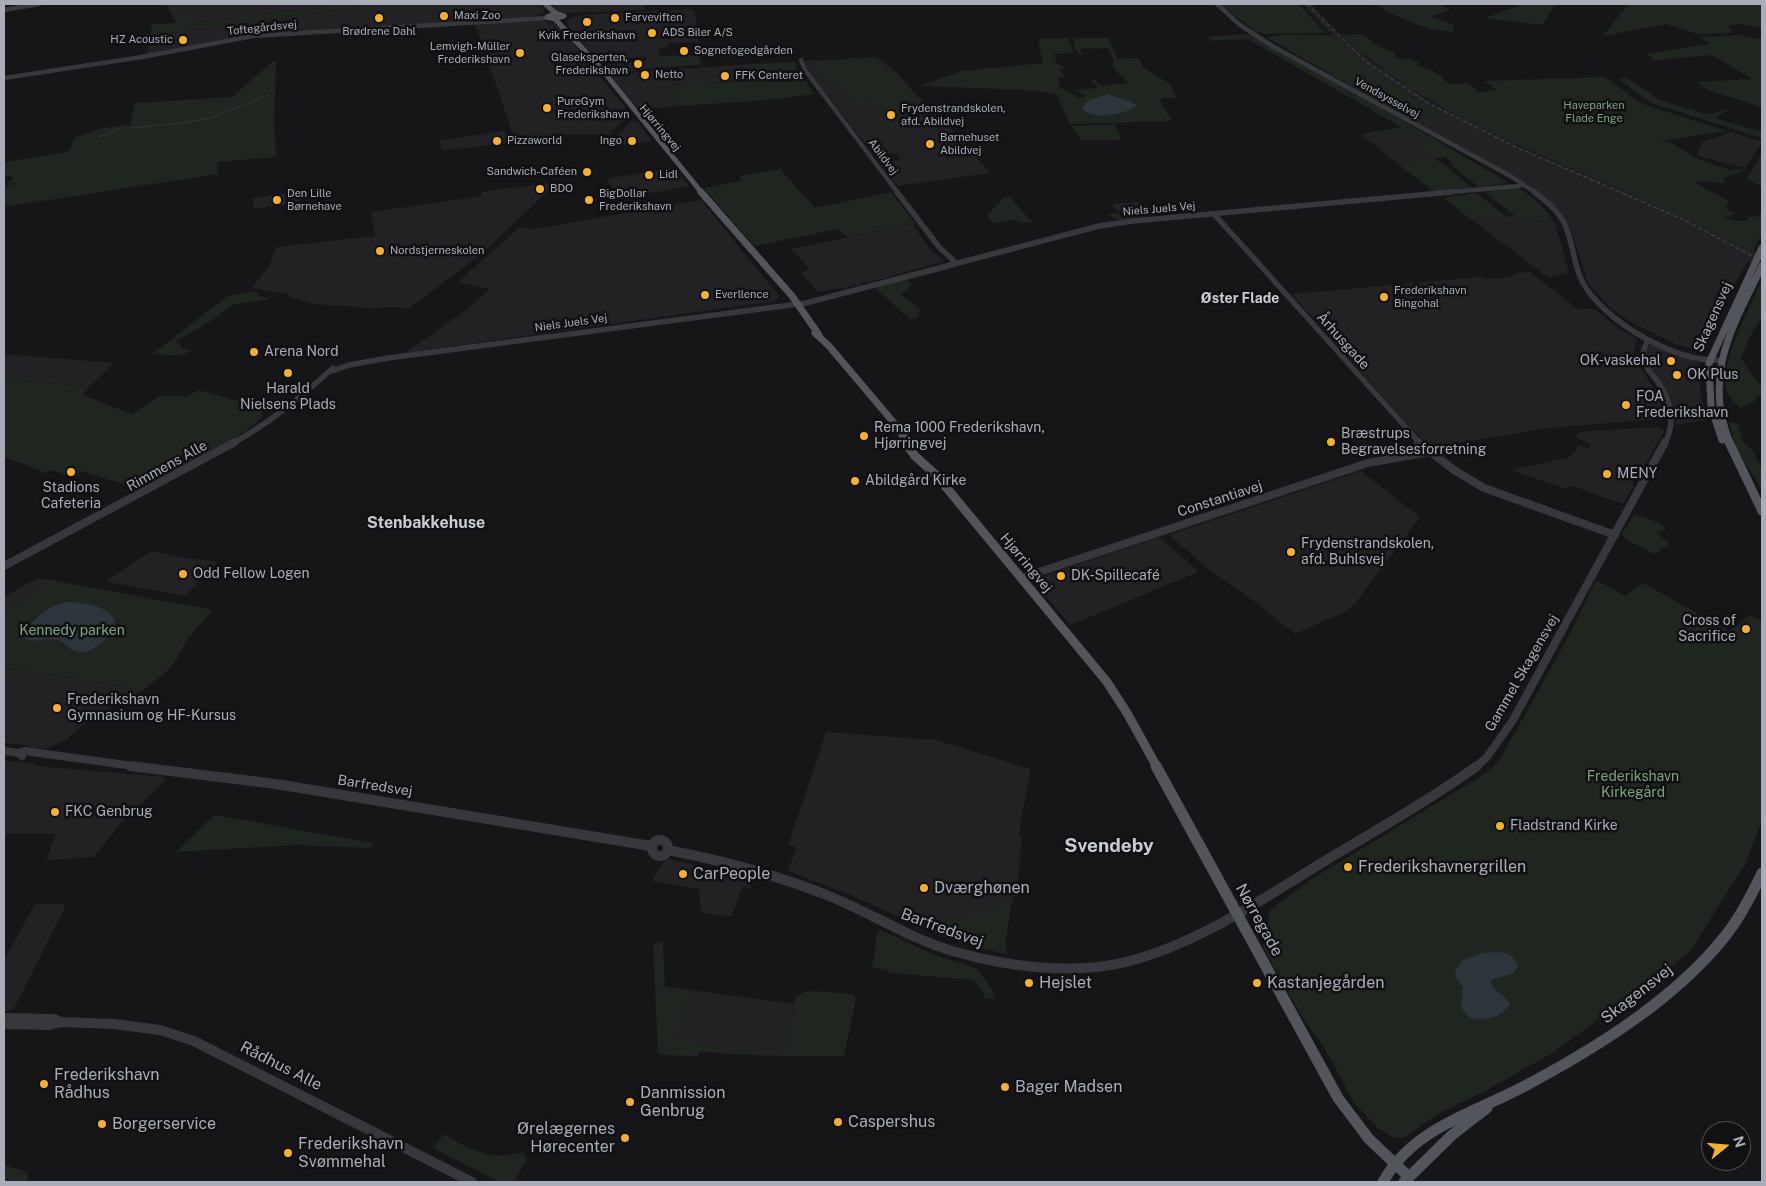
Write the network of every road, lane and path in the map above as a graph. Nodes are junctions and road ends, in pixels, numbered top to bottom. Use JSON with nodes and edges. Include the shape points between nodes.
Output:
{"nodes":[{"id":1,"x":39,"y":4,"type":"edge"},
{"id":2,"x":1216,"y":4,"type":"edge"},
{"id":3,"x":546,"y":5,"type":"edge"},
{"id":4,"x":4,"y":10,"type":"edge"},
{"id":5,"x":556,"y":13,"type":"junction"},
{"id":6,"x":548,"y":16,"type":"junction"},
{"id":7,"x":561,"y":18,"type":"junction"},
{"id":8,"x":555,"y":19,"type":"junction"},
{"id":9,"x":564,"y":27,"type":"junction"},
{"id":10,"x":801,"y":60,"type":"dead end"},
{"id":11,"x":4,"y":78,"type":"edge"},
{"id":12,"x":682,"y":168,"type":"joint"},
{"id":13,"x":693,"y":182,"type":"joint"},
{"id":14,"x":1519,"y":185,"type":"junction"},
{"id":15,"x":1214,"y":214,"type":"junction"},
{"id":16,"x":739,"y":237,"type":"joint"},
{"id":17,"x":1761,"y":251,"type":"edge"},
{"id":18,"x":955,"y":262,"type":"junction"},
{"id":19,"x":1759,"y":266,"type":"edge"},
{"id":20,"x":793,"y":303,"type":"junction"},
{"id":21,"x":1599,"y":304,"type":"junction"},
{"id":22,"x":1648,"y":340,"type":"junction"},
{"id":23,"x":1714,"y":360,"type":"junction"},
{"id":24,"x":348,"y":363,"type":"joint"},
{"id":25,"x":1429,"y":452,"type":"junction"},
{"id":26,"x":1734,"y":456,"type":"junction"},
{"id":27,"x":1762,"y":511,"type":"edge"},
{"id":28,"x":1615,"y":535,"type":"junction"},
{"id":29,"x":4,"y":566,"type":"edge"},
{"id":30,"x":1020,"y":578,"type":"junction"},
{"id":31,"x":1096,"y":668,"type":"joint"},
{"id":32,"x":4,"y":751,"type":"edge"},
{"id":33,"x":1762,"y":873,"type":"edge"},
{"id":34,"x":1237,"y":914,"type":"junction"},
{"id":35,"x":4,"y":1018,"type":"edge"},
{"id":36,"x":61,"y":1022,"type":"junction"},
{"id":37,"x":4,"y":1024,"type":"edge"},
{"id":38,"x":1495,"y":1101,"type":"junction"},
{"id":39,"x":1394,"y":1164,"type":"junction"},
{"id":40,"x":1406,"y":1179,"type":"edge"},
{"id":41,"x":472,"y":1182,"type":"edge"},
{"id":42,"x":1383,"y":1182,"type":"edge"}],
"edges":[{"from":1,"to":4,"type":"street"},
{"from":2,"to":14,"type":"street","name":"Vendsysselvej","via":[[1251,32]]},
{"from":3,"to":5,"type":"main road"},
{"from":3,"to":6,"type":"main road"},
{"from":5,"to":6,"type":"main road"},
{"from":5,"to":7,"type":"main road","via":[[564,14]]},
{"from":6,"to":8,"type":"main road"},
{"from":6,"to":11,"type":"street","name":"Toftegårdsvej","via":[[253,36],[134,59]]},
{"from":7,"to":8,"type":"main road"},
{"from":7,"to":9,"type":"main road","name":"Hjørringvej"},
{"from":8,"to":9,"type":"main road","name":"Hjørringvej"},
{"from":9,"to":12,"type":"main road","name":"Hjørringvej","via":[[669,157]]},
{"from":10,"to":18,"type":"street","name":"Abildvej","via":[[805,70],[866,152],[939,247]]},
{"from":12,"to":13,"type":"main road","name":"Hjørringvej"},
{"from":13,"to":16,"type":"main road","name":"Hjørringvej"},
{"from":14,"to":15,"type":"street","name":"Niels Juels Vej"},
{"from":14,"to":21,"type":"street","name":"Vendsysselvej","via":[[1550,212],[1568,236],[1584,286]]},
{"from":15,"to":18,"type":"street","name":"Niels Juels Vej","via":[[1099,226]]},
{"from":15,"to":25,"type":"street","name":"Århusgade"},
{"from":16,"to":20,"type":"main road","name":"Hjørringvej"},
{"from":17,"to":19,"type":"main road","name":"Skagensvej"},
{"from":18,"to":20,"type":"street","name":"Niels Juels Vej"},
{"from":19,"to":23,"type":"main road","name":"Skagensvej"},
{"from":20,"to":24,"type":"street","name":"Niels Juels Vej"},
{"from":20,"to":30,"type":"main road","name":"Hjørringvej"},
{"from":21,"to":22,"type":"street","name":"Vendsysselvej","via":[[1622,325]]},
{"from":21,"to":23,"type":"street","name":"Vendsysselvej","via":[[1650,336]]},
{"from":22,"to":23,"type":"street","name":"Vendsysselvej"},
{"from":22,"to":28,"type":"street","name":"Gammel Skagensvej","via":[[1642,351],[1643,360],[1668,400],[1672,426]]},
{"from":23,"to":26,"type":"main road","name":"Skagensvej","via":[[1722,424]]},
{"from":23,"to":26,"type":"main road","name":"Skagensvej","via":[[1709,392],[1711,407],[1722,439]]},
{"from":24,"to":29,"type":"street","name":"Rimmens Alle","via":[[332,371],[252,432]]},
{"from":25,"to":28,"type":"street","name":"Århusgade","via":[[1475,483]]},
{"from":25,"to":30,"type":"street","name":"Constantiavej","via":[[1368,463]]},
{"from":26,"to":27,"type":"main road","name":"Skagensvej"},
{"from":28,"to":34,"type":"street","name":"Gammel Skagensvej","via":[[1513,720],[1487,757],[1442,790]]},
{"from":30,"to":31,"type":"main road","name":"Hjørringvej"},
{"from":31,"to":34,"type":"main road","name":"Nørregade","via":[[1127,713]]},
{"from":32,"to":34,"type":"street","name":"Barfredsvej","via":[[21,756],[94,761],[276,784],[651,846],[662,840],[669,845],[668,850],[723,861],[777,878],[833,898],[953,951],[1009,965],[1086,968],[1125,962],[1168,949]]},
{"from":33,"to":38,"type":"main road","name":"Skagensvej","via":[[1726,934],[1679,983],[1601,1042]]},
{"from":34,"to":39,"type":"main road","name":"Nørregade","via":[[1338,1098],[1355,1123]]},
{"from":35,"to":36,"type":"street","name":"Rådhus Alle","via":[[54,1019]]},
{"from":36,"to":37,"type":"street","name":"Rådhus Alle","via":[[50,1025]]},
{"from":36,"to":41,"type":"street","name":"Rådhus Alle","via":[[160,1030],[194,1041]]},
{"from":38,"to":39,"type":"main road","name":"Skagensvej","via":[[1444,1124]]},
{"from":38,"to":40,"type":"main road","name":"Skagensvej","via":[[1452,1135]]},
{"from":39,"to":40,"type":"main road","name":"Nørregade"},
{"from":39,"to":42,"type":"main road","name":"Skagensvej"}]}
